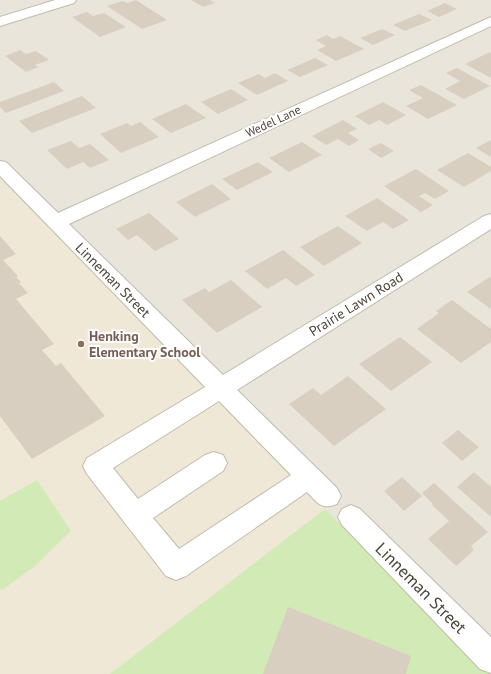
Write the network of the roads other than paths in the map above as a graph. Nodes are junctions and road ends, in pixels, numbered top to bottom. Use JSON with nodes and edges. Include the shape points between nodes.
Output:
{"nodes":[{"id":1,"x":59,"y":1,"type":"edge"},
{"id":2,"x":0,"y":22,"type":"edge"},
{"id":3,"x":491,"y":22,"type":"edge"},
{"id":4,"x":0,"y":166,"type":"edge"},
{"id":5,"x":491,"y":220,"type":"edge"},
{"id":6,"x":56,"y":222,"type":"junction"},
{"id":7,"x":221,"y":388,"type":"junction"},
{"id":8,"x":214,"y":463,"type":"dead end"},
{"id":9,"x":309,"y":477,"type":"junction"},
{"id":10,"x":328,"y":496,"type":"dead end"},
{"id":11,"x":135,"y":515,"type":"junction"},
{"id":12,"x":351,"y":518,"type":"dead end"},
{"id":13,"x":491,"y":657,"type":"edge"}],
"edges":[{"from":1,"to":2,"type":"street"},
{"from":3,"to":6,"type":"street","name":"Wedel Lane"},
{"from":4,"to":6,"type":"street","name":"Linneman Street"},
{"from":5,"to":7,"type":"street","name":"Prairie Lawn Road"},
{"from":6,"to":7,"type":"street","name":"Linneman Street"},
{"from":7,"to":9,"type":"street","name":"Linneman Street"},
{"from":7,"to":11,"type":"street","name":"Prairie Lawn Road","via":[[96,466]]},
{"from":8,"to":11,"type":"street"},
{"from":9,"to":10,"type":"street","name":"Linneman Street"},
{"from":9,"to":11,"type":"street","via":[[176,567]]},
{"from":12,"to":13,"type":"street","name":"Linneman Street"}]}
